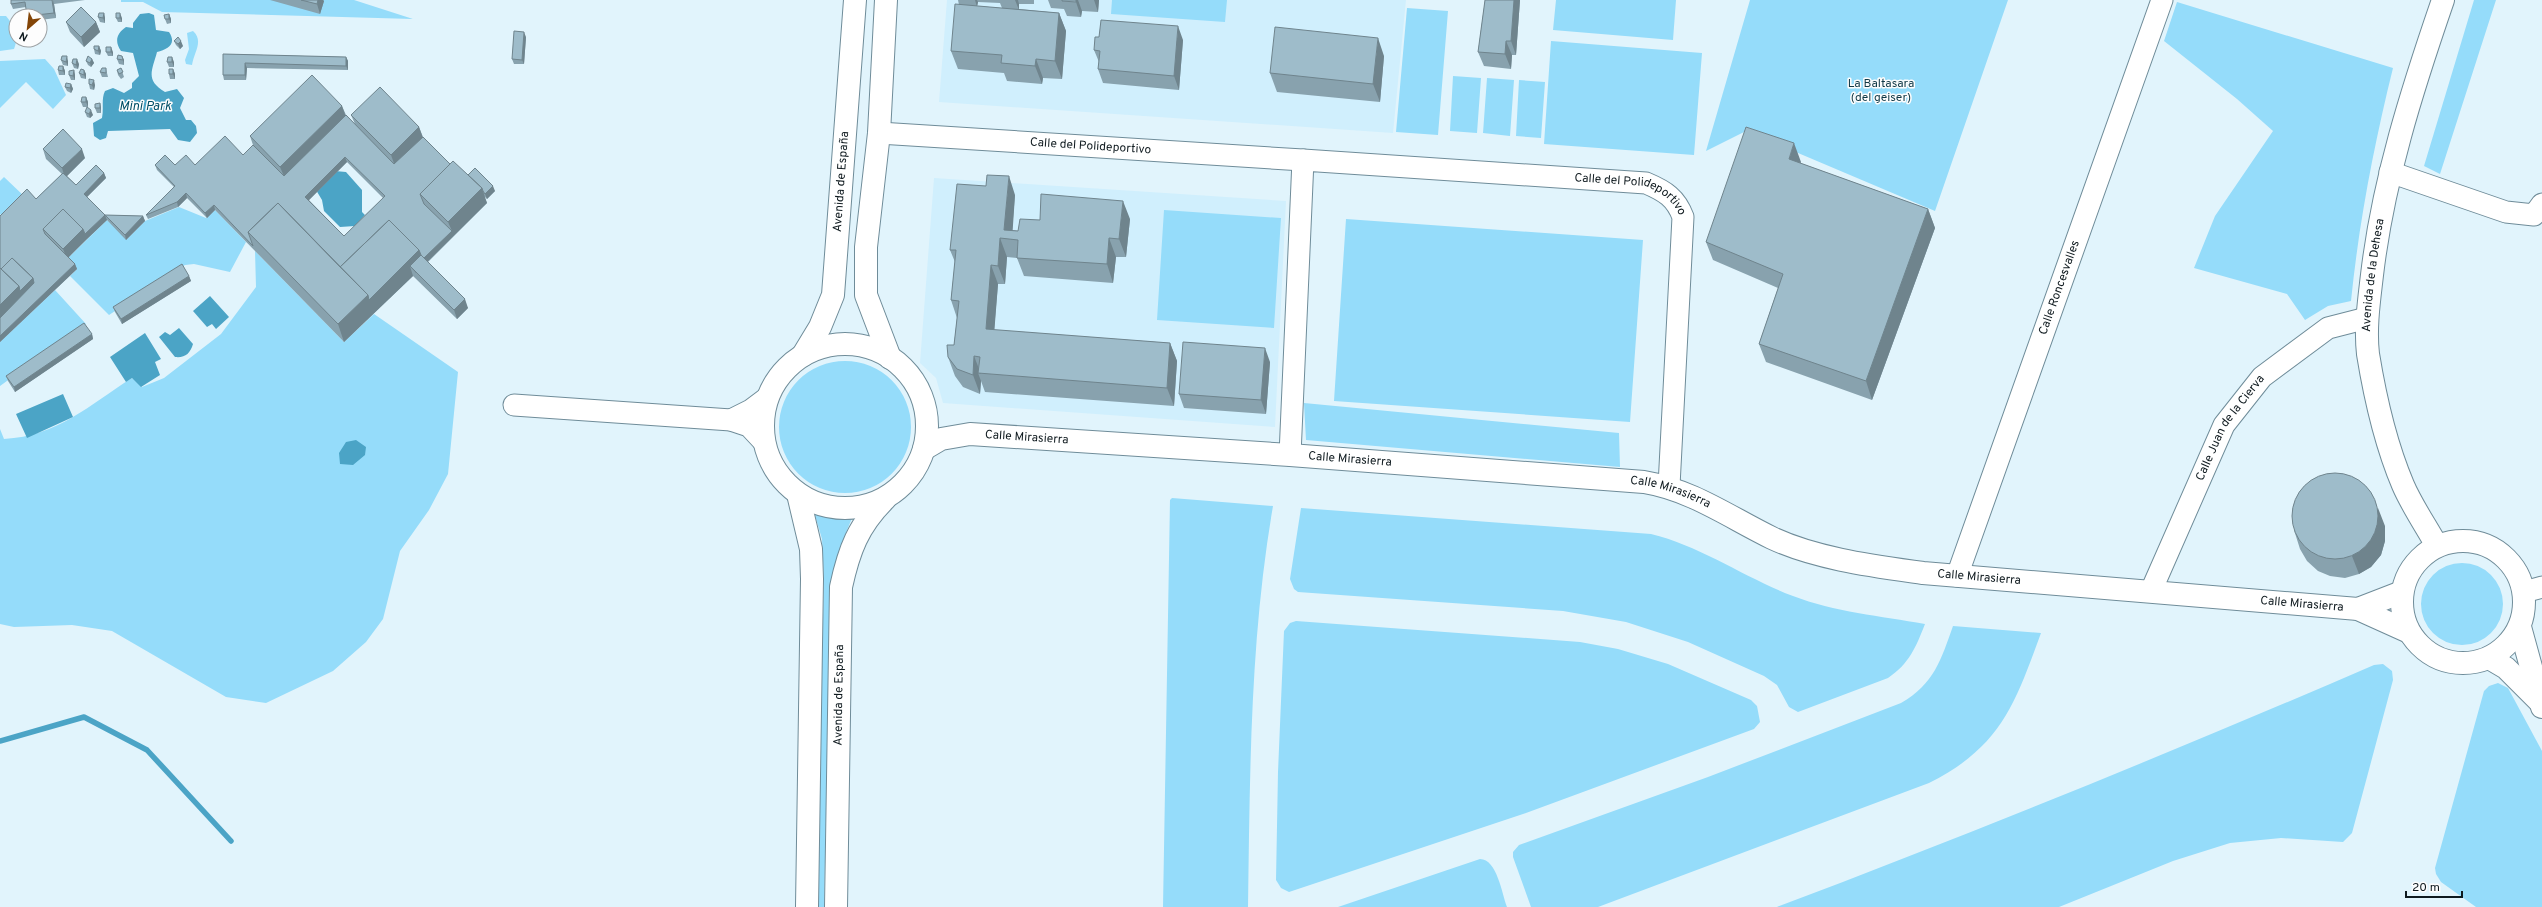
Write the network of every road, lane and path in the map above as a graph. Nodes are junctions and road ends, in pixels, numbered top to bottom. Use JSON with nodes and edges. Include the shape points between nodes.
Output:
{"nodes":[{"id":1,"x":855,"y":0,"type":"edge"},
{"id":2,"x":886,"y":0,"type":"edge"},
{"id":3,"x":2162,"y":0,"type":"edge"},
{"id":4,"x":2442,"y":0,"type":"edge"},
{"id":5,"x":878,"y":133,"type":"junction"},
{"id":6,"x":1303,"y":160,"type":"junction"},
{"id":7,"x":2390,"y":172,"type":"junction"},
{"id":8,"x":2542,"y":204,"type":"edge"},
{"id":9,"x":2367,"y":318,"type":"junction"},
{"id":10,"x":803,"y":355,"type":"junction"},
{"id":11,"x":890,"y":358,"type":"junction"},
{"id":12,"x":767,"y":398,"type":"junction"},
{"id":13,"x":514,"y":405,"type":"dead end"},
{"id":14,"x":925,"y":410,"type":"junction"},
{"id":15,"x":731,"y":420,"type":"junction"},
{"id":16,"x":970,"y":434,"type":"junction"},
{"id":17,"x":764,"y":441,"type":"junction"},
{"id":18,"x":924,"y":449,"type":"junction"},
{"id":19,"x":1290,"y":454,"type":"junction"},
{"id":20,"x":1670,"y":486,"type":"junction"},
{"id":21,"x":798,"y":494,"type":"junction"},
{"id":22,"x":888,"y":497,"type":"junction"},
{"id":23,"x":2437,"y":546,"type":"junction"},
{"id":24,"x":1958,"y":576,"type":"junction"},
{"id":25,"x":2533,"y":589,"type":"edge"},
{"id":26,"x":2151,"y":591,"type":"junction"},
{"id":27,"x":2402,"y":592,"type":"junction"},
{"id":28,"x":2358,"y":609,"type":"junction"},
{"id":29,"x":2520,"y":627,"type":"junction"},
{"id":30,"x":2409,"y":632,"type":"junction"},
{"id":31,"x":2489,"y":658,"type":"junction"},
{"id":32,"x":2540,"y":704,"type":"edge"},
{"id":33,"x":807,"y":907,"type":"edge"},
{"id":34,"x":836,"y":907,"type":"edge"}],
"edges":[{"from":1,"to":10,"type":"street","name":"Avenida de España","via":[[833,295],[820,327]]},
{"from":2,"to":5,"type":"street"},
{"from":3,"to":24,"type":"street","name":"Calle Roncesvalles"},
{"from":4,"to":7,"type":"street","name":"Avenida de la Dehesa"},
{"from":5,"to":6,"type":"street","name":"Calle del Polideportivo"},
{"from":5,"to":11,"type":"street","via":[[866,247],[866,295]]},
{"from":6,"to":19,"type":"street"},
{"from":6,"to":20,"type":"street","name":"Calle del Polideportivo","via":[[1646,183],[1663,190],[1678,203],[1683,217]]},
{"from":7,"to":8,"type":"street","via":[[2506,212],[2534,215]]},
{"from":7,"to":9,"type":"street","name":"Avenida de la Dehesa","via":[[2375,249]]},
{"from":9,"to":23,"type":"street","name":"Avenida de la Dehesa","via":[[2368,353],[2387,436],[2403,486]]},
{"from":9,"to":26,"type":"street","name":"Calle Juan de la Cierva","via":[[2328,328],[2262,377],[2228,419]]},
{"from":10,"to":11,"type":"street","via":[[832,345],[862,346]]},
{"from":10,"to":12,"type":"street","via":[[788,366]]},
{"from":11,"to":14,"type":"street","via":[[906,372],[918,390]]},
{"from":12,"to":15,"type":"street"},
{"from":12,"to":17,"type":"street","via":[[763,419]]},
{"from":13,"to":15,"type":"street"},
{"from":14,"to":16,"type":"street","name":"Calle Mirasierra","via":[[942,423]]},
{"from":14,"to":18,"type":"street","via":[[927,430]]},
{"from":15,"to":17,"type":"street","via":[[749,426]]},
{"from":16,"to":18,"type":"street","name":"Calle Mirasierra","via":[[941,439]]},
{"from":16,"to":19,"type":"street","name":"Calle Mirasierra"},
{"from":17,"to":21,"type":"street","via":[[768,457],[778,475]]},
{"from":18,"to":22,"type":"street","via":[[904,484]]},
{"from":19,"to":20,"type":"street","name":"Calle Mirasierra"},
{"from":20,"to":24,"type":"street","name":"Calle Mirasierra","via":[[1713,505],[1773,538],[1826,556],[1871,566]]},
{"from":21,"to":22,"type":"street","via":[[819,505],[842,508],[866,506]]},
{"from":21,"to":33,"type":"street","via":[[811,548],[812,579]]},
{"from":22,"to":34,"type":"street","name":"Avenida de España","via":[[870,515],[849,552],[841,587]]},
{"from":23,"to":25,"type":"street","via":[[2465,540],[2492,548],[2513,566]]},
{"from":23,"to":27,"type":"street","via":[[2420,557],[2408,573]]},
{"from":24,"to":26,"type":"street","name":"Calle Mirasierra"},
{"from":25,"to":29,"type":"street","via":[[2524,609]]},
{"from":26,"to":28,"type":"street","name":"Calle Mirasierra"},
{"from":27,"to":28,"type":"street","name":"Calle Mirasierra"},
{"from":27,"to":30,"type":"street","via":[[2402,613]]},
{"from":28,"to":30,"type":"street","name":"Calle Mirasierra"},
{"from":29,"to":31,"type":"street","via":[[2507,646]]},
{"from":29,"to":32,"type":"street"},
{"from":30,"to":31,"type":"street","via":[[2424,650],[2444,661],[2467,664]]},
{"from":31,"to":32,"type":"street","via":[[2506,668]]}]}
